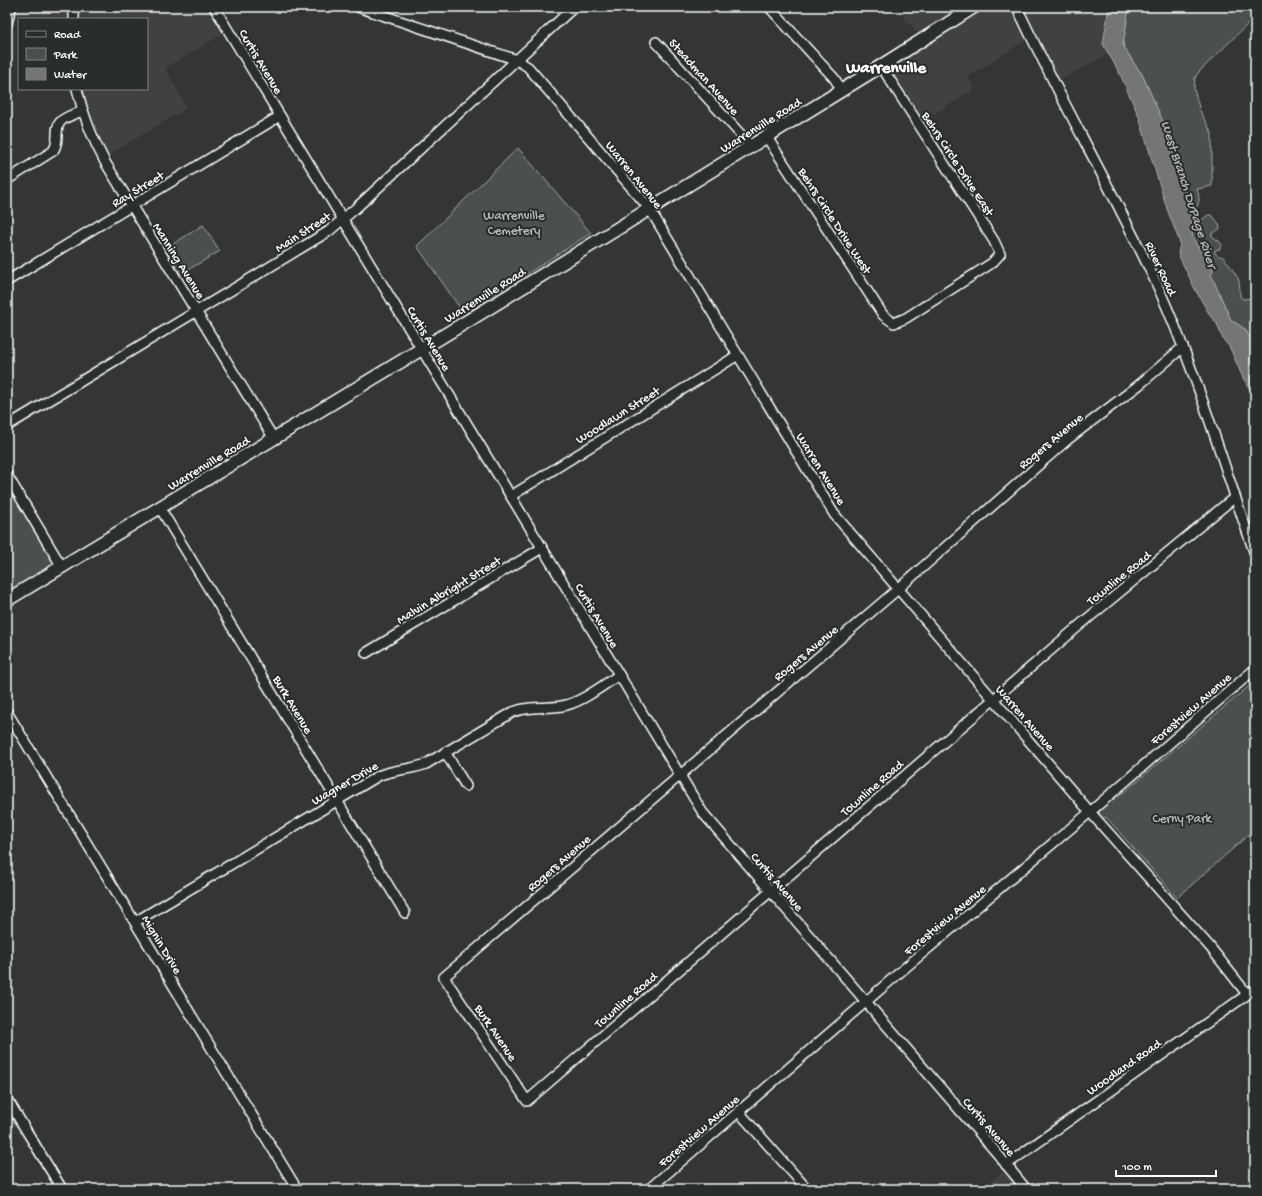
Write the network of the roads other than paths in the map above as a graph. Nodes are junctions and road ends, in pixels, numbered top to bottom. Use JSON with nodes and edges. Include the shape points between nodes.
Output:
{"nodes":[{"id":1,"x":74,"y":7,"type":"edge"},
{"id":2,"x":214,"y":7,"type":"edge"},
{"id":3,"x":358,"y":7,"type":"edge"},
{"id":4,"x":574,"y":7,"type":"edge"},
{"id":5,"x":769,"y":7,"type":"edge"},
{"id":6,"x":974,"y":7,"type":"edge"},
{"id":7,"x":1017,"y":7,"type":"edge"},
{"id":8,"x":10,"y":8,"type":"edge"},
{"id":9,"x":958,"y":11,"type":"edge"},
{"id":10,"x":74,"y":18,"type":"edge"},
{"id":11,"x":7,"y":24,"type":"edge"},
{"id":12,"x":656,"y":42,"type":"dead end"},
{"id":13,"x":517,"y":60,"type":"junction"},
{"id":14,"x":881,"y":66,"type":"junction"},
{"id":15,"x":77,"y":90,"type":"edge"},
{"id":16,"x":842,"y":90,"type":"junction"},
{"id":17,"x":82,"y":111,"type":"junction"},
{"id":18,"x":280,"y":116,"type":"junction"},
{"id":19,"x":766,"y":136,"type":"junction"},
{"id":20,"x":750,"y":146,"type":"junction"},
{"id":21,"x":7,"y":180,"type":"edge"},
{"id":22,"x":132,"y":206,"type":"junction"},
{"id":23,"x":649,"y":208,"type":"junction"},
{"id":24,"x":343,"y":220,"type":"junction"},
{"id":25,"x":7,"y":281,"type":"edge"},
{"id":26,"x":197,"y":311,"type":"junction"},
{"id":27,"x":885,"y":318,"type":"joint"},
{"id":28,"x":1183,"y":347,"type":"junction"},
{"id":29,"x":422,"y":348,"type":"junction"},
{"id":30,"x":738,"y":355,"type":"junction"},
{"id":31,"x":7,"y":426,"type":"edge"},
{"id":32,"x":274,"y":439,"type":"junction"},
{"id":33,"x":7,"y":475,"type":"edge"},
{"id":34,"x":511,"y":496,"type":"junction"},
{"id":35,"x":1235,"y":497,"type":"junction"},
{"id":36,"x":160,"y":508,"type":"junction"},
{"id":37,"x":542,"y":548,"type":"junction"},
{"id":38,"x":1255,"y":554,"type":"edge"},
{"id":39,"x":62,"y":566,"type":"junction"},
{"id":40,"x":898,"y":589,"type":"junction"},
{"id":41,"x":7,"y":600,"type":"edge"},
{"id":42,"x":366,"y":653,"type":"dead end"},
{"id":43,"x":1255,"y":669,"type":"edge"},
{"id":44,"x":619,"y":675,"type":"junction"},
{"id":45,"x":994,"y":699,"type":"junction"},
{"id":46,"x":7,"y":712,"type":"edge"},
{"id":47,"x":445,"y":752,"type":"junction"},
{"id":48,"x":680,"y":775,"type":"junction"},
{"id":49,"x":466,"y":786,"type":"dead end"},
{"id":50,"x":337,"y":801,"type":"junction"},
{"id":51,"x":1090,"y":812,"type":"junction"},
{"id":52,"x":770,"y":892,"type":"junction"},
{"id":53,"x":406,"y":914,"type":"dead end"},
{"id":54,"x":135,"y":922,"type":"junction"},
{"id":55,"x":444,"y":978,"type":"joint"},
{"id":56,"x":1255,"y":989,"type":"edge"},
{"id":57,"x":1247,"y":994,"type":"junction"},
{"id":58,"x":867,"y":1002,"type":"junction"},
{"id":59,"x":7,"y":1099,"type":"edge"},
{"id":60,"x":527,"y":1101,"type":"joint"},
{"id":61,"x":739,"y":1112,"type":"junction"},
{"id":62,"x":1006,"y":1165,"type":"junction"},
{"id":63,"x":62,"y":1189,"type":"edge"},
{"id":64,"x":297,"y":1189,"type":"edge"},
{"id":65,"x":650,"y":1189,"type":"edge"},
{"id":66,"x":807,"y":1189,"type":"edge"},
{"id":67,"x":1026,"y":1189,"type":"edge"}],
"edges":[{"from":1,"to":10,"type":"street"},
{"from":2,"to":18,"type":"street","name":"Curtis Avenue"},
{"from":3,"to":13,"type":"street","name":"Warren Avenue"},
{"from":4,"to":13,"type":"street","name":"Main Street"},
{"from":5,"to":16,"type":"street"},
{"from":6,"to":9,"type":"main road","name":"Warrenville Road"},
{"from":7,"to":28,"type":"street","name":"River Road","via":[[1158,287]]},
{"from":8,"to":11,"type":"street"},
{"from":9,"to":14,"type":"main road","name":"Warrenville Road"},
{"from":12,"to":20,"type":"street","name":"Steadman Avenue"},
{"from":13,"to":23,"type":"street","name":"Warren Avenue","via":[[528,67]]},
{"from":13,"to":24,"type":"street","name":"Main Street"},
{"from":14,"to":16,"type":"main road","name":"Warrenville Road"},
{"from":14,"to":27,"type":"street","name":"Behrs Circle Drive East","via":[[994,240],[1000,254],[992,263],[906,318],[894,324]]},
{"from":15,"to":17,"type":"street","name":"Manning Avenue"},
{"from":16,"to":19,"type":"main road","name":"Warrenville Road"},
{"from":17,"to":21,"type":"street","via":[[61,121],[57,128],[57,146],[52,151]]},
{"from":17,"to":22,"type":"street","name":"Manning Avenue","via":[[98,149]]},
{"from":18,"to":22,"type":"street","name":"Ray Street"},
{"from":18,"to":24,"type":"street","name":"Curtis Avenue"},
{"from":19,"to":20,"type":"main road","name":"Warrenville Road"},
{"from":19,"to":27,"type":"street","name":"Behrs Circle Drive West"},
{"from":20,"to":23,"type":"main road","name":"Warrenville Road"},
{"from":22,"to":25,"type":"street","name":"Ray Street"},
{"from":22,"to":26,"type":"street","name":"Manning Avenue"},
{"from":23,"to":29,"type":"main road","name":"Warrenville Road"},
{"from":23,"to":30,"type":"street","name":"Warren Avenue"},
{"from":24,"to":26,"type":"street","name":"Main Street"},
{"from":24,"to":29,"type":"street","name":"Curtis Avenue"},
{"from":26,"to":31,"type":"street","name":"Main Street"},
{"from":26,"to":32,"type":"street","name":"Manning Avenue"},
{"from":28,"to":35,"type":"street","name":"River Road"},
{"from":28,"to":40,"type":"street","name":"Rogers Avenue","via":[[1139,385],[1067,440]]},
{"from":29,"to":32,"type":"main road","name":"Warrenville Road"},
{"from":29,"to":34,"type":"street","name":"Curtis Avenue"},
{"from":30,"to":34,"type":"street","name":"Woodlawn Street"},
{"from":30,"to":40,"type":"street","name":"Warren Avenue","via":[[834,514]]},
{"from":32,"to":36,"type":"main road","name":"Warrenville Road"},
{"from":33,"to":39,"type":"street"},
{"from":34,"to":37,"type":"street","name":"Curtis Avenue"},
{"from":35,"to":38,"type":"street","name":"River Road"},
{"from":35,"to":45,"type":"street","name":"Townline Road"},
{"from":36,"to":39,"type":"main road","name":"Warrenville Road"},
{"from":36,"to":50,"type":"street","name":"Burk Avenue"},
{"from":37,"to":42,"type":"street","name":"Malvin Albright Street"},
{"from":37,"to":44,"type":"street","name":"Curtis Avenue"},
{"from":39,"to":41,"type":"main road","name":"Warrenville Road"},
{"from":40,"to":45,"type":"street","name":"Warren Avenue"},
{"from":40,"to":48,"type":"street","name":"Rogers Avenue"},
{"from":43,"to":51,"type":"street","name":"Forestview Avenue"},
{"from":44,"to":47,"type":"street","name":"Wagner Drive","via":[[570,704],[526,708],[513,712]]},
{"from":44,"to":48,"type":"street","name":"Curtis Avenue"},
{"from":45,"to":51,"type":"street","name":"Warren Avenue"},
{"from":45,"to":52,"type":"street","name":"Townline Road"},
{"from":46,"to":54,"type":"street","name":"Mignin Drive"},
{"from":47,"to":49,"type":"street"},
{"from":47,"to":50,"type":"street","name":"Wagner Drive","via":[[418,767],[385,773]]},
{"from":48,"to":52,"type":"street","name":"Curtis Avenue","via":[[702,813]]},
{"from":48,"to":55,"type":"street","name":"Rogers Avenue"},
{"from":50,"to":53,"type":"street","name":"Burk Avenue"},
{"from":50,"to":54,"type":"street","name":"Wagner Drive"},
{"from":51,"to":57,"type":"street","name":"Warren Avenue","via":[[1210,947]]},
{"from":51,"to":58,"type":"street","name":"Forestview Avenue"},
{"from":52,"to":58,"type":"street","name":"Curtis Avenue"},
{"from":52,"to":60,"type":"street","name":"Townline Road"},
{"from":54,"to":64,"type":"street","name":"Mignin Drive"},
{"from":55,"to":60,"type":"street","name":"Burk Avenue"},
{"from":56,"to":57,"type":"street","name":"Woodland Road"},
{"from":57,"to":62,"type":"street","name":"Woodland Road"},
{"from":58,"to":61,"type":"street","name":"Forestview Avenue"},
{"from":58,"to":62,"type":"street","name":"Curtis Avenue"},
{"from":59,"to":63,"type":"street"},
{"from":61,"to":65,"type":"street","name":"Forestview Avenue"},
{"from":61,"to":66,"type":"street"},
{"from":62,"to":67,"type":"street","name":"Curtis Avenue"}]}
